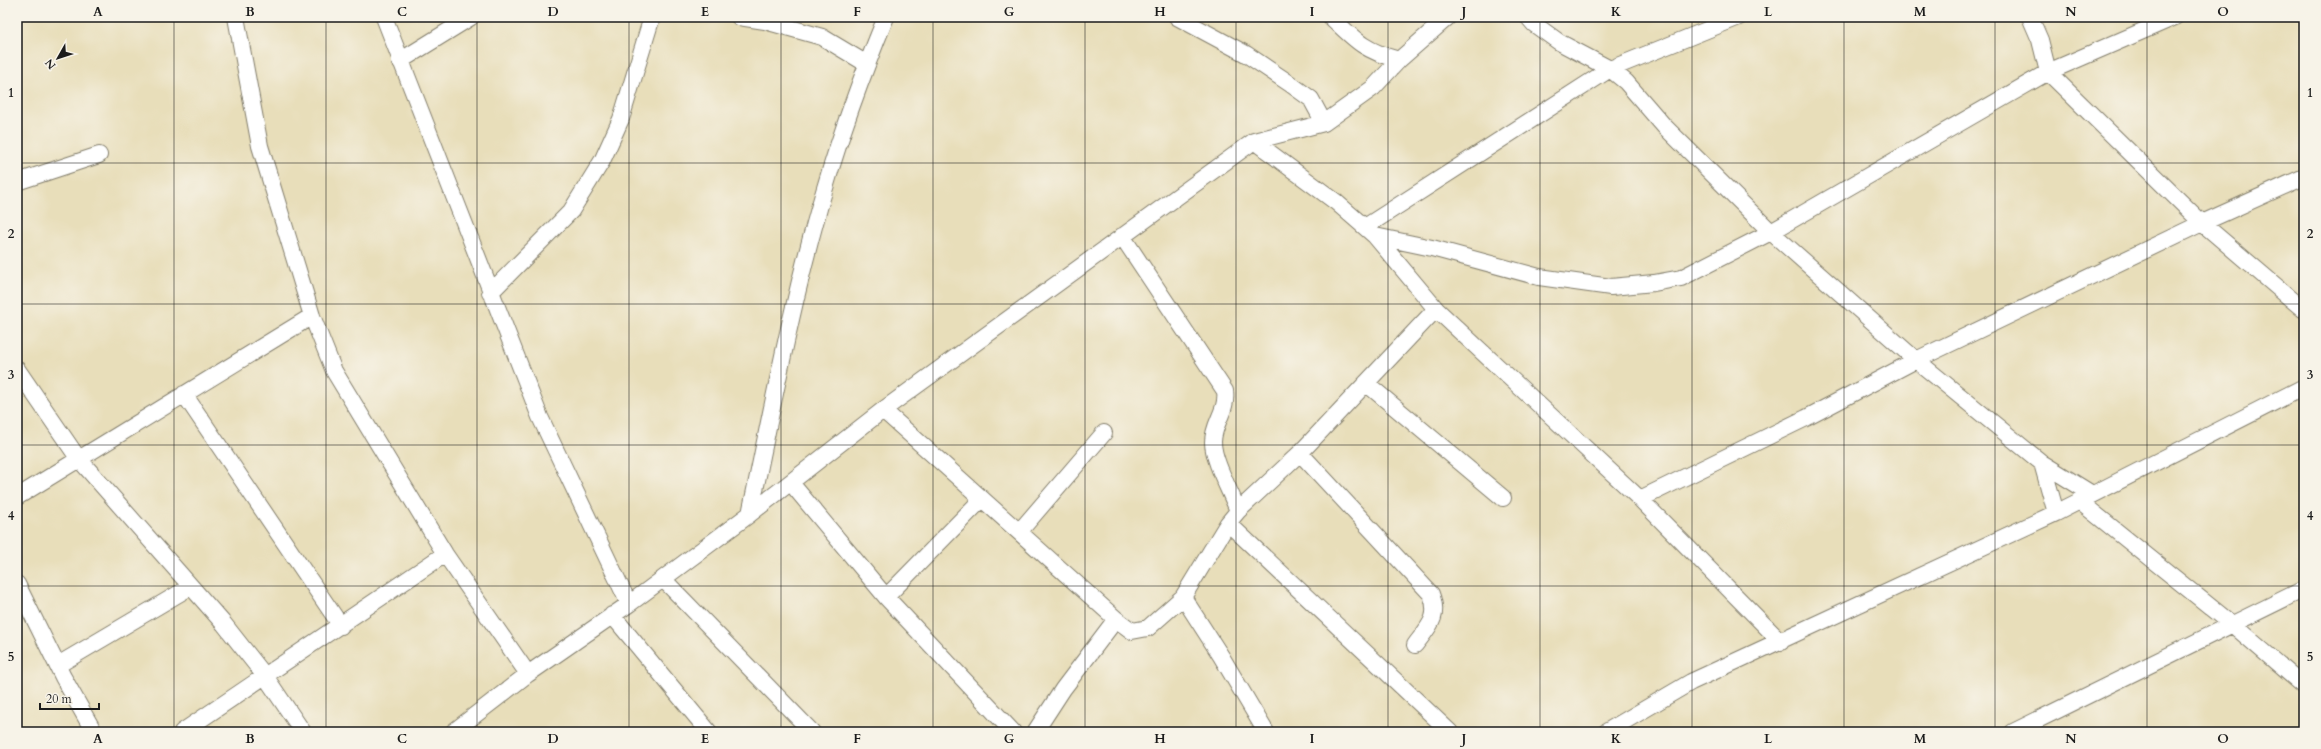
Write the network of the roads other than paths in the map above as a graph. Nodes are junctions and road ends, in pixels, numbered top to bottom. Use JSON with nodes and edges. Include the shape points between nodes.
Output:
{"nodes":[{"id":1,"x":236,"y":17,"type":"edge"},
{"id":2,"x":384,"y":17,"type":"edge"},
{"id":3,"x":471,"y":17,"type":"edge"},
{"id":4,"x":652,"y":17,"type":"edge"},
{"id":5,"x":739,"y":17,"type":"edge"},
{"id":6,"x":886,"y":17,"type":"edge"},
{"id":7,"x":1177,"y":17,"type":"edge"},
{"id":8,"x":1331,"y":17,"type":"edge"},
{"id":9,"x":1448,"y":17,"type":"edge"},
{"id":10,"x":1528,"y":17,"type":"edge"},
{"id":11,"x":1739,"y":17,"type":"edge"},
{"id":12,"x":2030,"y":17,"type":"edge"},
{"id":13,"x":2175,"y":17,"type":"edge"},
{"id":14,"x":1399,"y":60,"type":"junction"},
{"id":15,"x":400,"y":61,"type":"junction"},
{"id":16,"x":867,"y":64,"type":"junction"},
{"id":17,"x":1610,"y":69,"type":"junction"},
{"id":18,"x":2048,"y":72,"type":"junction"},
{"id":19,"x":1324,"y":123,"type":"junction"},
{"id":20,"x":1254,"y":141,"type":"junction"},
{"id":21,"x":99,"y":155,"type":"dead end"},
{"id":22,"x":2304,"y":177,"type":"edge"},
{"id":23,"x":17,"y":182,"type":"edge"},
{"id":24,"x":2202,"y":223,"type":"junction"},
{"id":25,"x":1370,"y":231,"type":"junction"},
{"id":26,"x":1771,"y":232,"type":"junction"},
{"id":27,"x":1122,"y":236,"type":"junction"},
{"id":28,"x":490,"y":293,"type":"junction"},
{"id":29,"x":1436,"y":309,"type":"junction"},
{"id":30,"x":2304,"y":310,"type":"edge"},
{"id":31,"x":312,"y":316,"type":"junction"},
{"id":32,"x":1916,"y":360,"type":"junction"},
{"id":33,"x":17,"y":369,"type":"edge"},
{"id":34,"x":1366,"y":383,"type":"junction"},
{"id":35,"x":2304,"y":387,"type":"edge"},
{"id":36,"x":184,"y":394,"type":"junction"},
{"id":37,"x":883,"y":410,"type":"junction"},
{"id":38,"x":1104,"y":434,"type":"dead end"},
{"id":39,"x":1300,"y":453,"type":"junction"},
{"id":40,"x":78,"y":458,"type":"junction"},
{"id":41,"x":2042,"y":463,"type":"junction"},
{"id":42,"x":792,"y":483,"type":"junction"},
{"id":43,"x":17,"y":497,"type":"edge"},
{"id":44,"x":1503,"y":498,"type":"dead end"},
{"id":45,"x":2085,"y":498,"type":"junction"},
{"id":46,"x":982,"y":499,"type":"junction"},
{"id":47,"x":1640,"y":499,"type":"junction"},
{"id":48,"x":2056,"y":513,"type":"junction"},
{"id":49,"x":750,"y":514,"type":"junction"},
{"id":50,"x":1233,"y":517,"type":"junction"},
{"id":51,"x":1019,"y":532,"type":"junction"},
{"id":52,"x":445,"y":554,"type":"junction"},
{"id":53,"x":663,"y":579,"type":"junction"},
{"id":54,"x":190,"y":587,"type":"junction"},
{"id":55,"x":2304,"y":589,"type":"edge"},
{"id":56,"x":19,"y":595,"type":"edge"},
{"id":57,"x":1183,"y":597,"type":"junction"},
{"id":58,"x":886,"y":598,"type":"junction"},
{"id":59,"x":629,"y":604,"type":"junction"},
{"id":60,"x":612,"y":615,"type":"junction"},
{"id":61,"x":1116,"y":619,"type":"junction"},
{"id":62,"x":2233,"y":625,"type":"junction"},
{"id":63,"x":340,"y":626,"type":"junction"},
{"id":64,"x":1781,"y":642,"type":"junction"},
{"id":65,"x":1415,"y":646,"type":"dead end"},
{"id":66,"x":58,"y":665,"type":"junction"},
{"id":67,"x":528,"y":674,"type":"junction"},
{"id":68,"x":265,"y":676,"type":"junction"},
{"id":69,"x":2304,"y":686,"type":"edge"},
{"id":70,"x":459,"y":730,"type":"edge"},
{"id":71,"x":94,"y":732,"type":"edge"},
{"id":72,"x":182,"y":732,"type":"edge"},
{"id":73,"x":303,"y":732,"type":"edge"},
{"id":74,"x":709,"y":732,"type":"edge"},
{"id":75,"x":812,"y":732,"type":"edge"},
{"id":76,"x":1013,"y":732,"type":"edge"},
{"id":77,"x":1035,"y":732,"type":"edge"},
{"id":78,"x":1266,"y":732,"type":"edge"},
{"id":79,"x":1450,"y":732,"type":"edge"},
{"id":80,"x":1606,"y":732,"type":"edge"},
{"id":81,"x":2013,"y":732,"type":"edge"}],
"edges":[{"from":1,"to":31,"type":"street","via":[[260,146]]},
{"from":2,"to":15,"type":"street"},
{"from":3,"to":15,"type":"street"},
{"from":4,"to":28,"type":"street","via":[[621,119],[602,161],[571,211]]},
{"from":5,"to":16,"type":"street","via":[[822,37]]},
{"from":6,"to":16,"type":"street"},
{"from":7,"to":19,"type":"street","via":[[1246,54],[1289,83],[1311,100]]},
{"from":8,"to":14,"type":"street","via":[[1359,43],[1376,54]]},
{"from":9,"to":14,"type":"street"},
{"from":10,"to":17,"type":"street","via":[[1559,42]]},
{"from":11,"to":17,"type":"street"},
{"from":12,"to":18,"type":"street","via":[[2040,40]]},
{"from":13,"to":18,"type":"street"},
{"from":14,"to":19,"type":"street","via":[[1373,88]]},
{"from":15,"to":28,"type":"street"},
{"from":16,"to":49,"type":"street","via":[[825,188],[794,308]]},
{"from":17,"to":25,"type":"street"},
{"from":17,"to":26,"type":"street","via":[[1626,82],[1664,126]]},
{"from":18,"to":24,"type":"street"},
{"from":18,"to":26,"type":"street"},
{"from":19,"to":20,"type":"street"},
{"from":20,"to":25,"type":"street","via":[[1336,202]]},
{"from":20,"to":27,"type":"street"},
{"from":21,"to":23,"type":"street"},
{"from":22,"to":24,"type":"street"},
{"from":24,"to":30,"type":"street"},
{"from":24,"to":32,"type":"street"},
{"from":25,"to":26,"type":"street","via":[[1539,277],[1611,287],[1681,278]]},
{"from":25,"to":29,"type":"street"},
{"from":26,"to":32,"type":"street"},
{"from":27,"to":37,"type":"street"},
{"from":27,"to":50,"type":"street","via":[[1225,392],[1227,400],[1217,427],[1214,446]]},
{"from":28,"to":59,"type":"street","via":[[540,417]]},
{"from":29,"to":34,"type":"street"},
{"from":29,"to":47,"type":"street"},
{"from":31,"to":36,"type":"street"},
{"from":31,"to":52,"type":"street","via":[[334,371]]},
{"from":32,"to":41,"type":"street"},
{"from":32,"to":47,"type":"street","via":[[1806,418]]},
{"from":33,"to":40,"type":"street"},
{"from":34,"to":39,"type":"street"},
{"from":34,"to":44,"type":"street"},
{"from":35,"to":45,"type":"street"},
{"from":36,"to":40,"type":"street"},
{"from":36,"to":63,"type":"street"},
{"from":37,"to":42,"type":"street"},
{"from":37,"to":46,"type":"street"},
{"from":38,"to":51,"type":"street"},
{"from":39,"to":50,"type":"street"},
{"from":39,"to":65,"type":"street","via":[[1431,594],[1435,606],[1434,618]]},
{"from":40,"to":43,"type":"street"},
{"from":40,"to":54,"type":"street"},
{"from":41,"to":45,"type":"street"},
{"from":41,"to":48,"type":"street"},
{"from":42,"to":49,"type":"street"},
{"from":42,"to":58,"type":"street"},
{"from":45,"to":48,"type":"street"},
{"from":45,"to":62,"type":"street"},
{"from":46,"to":51,"type":"street"},
{"from":46,"to":58,"type":"street"},
{"from":47,"to":64,"type":"street"},
{"from":48,"to":64,"type":"street"},
{"from":49,"to":53,"type":"street"},
{"from":50,"to":57,"type":"street"},
{"from":50,"to":79,"type":"street"},
{"from":51,"to":61,"type":"street"},
{"from":52,"to":63,"type":"street"},
{"from":52,"to":67,"type":"street"},
{"from":53,"to":59,"type":"street"},
{"from":53,"to":75,"type":"street"},
{"from":54,"to":66,"type":"street"},
{"from":54,"to":68,"type":"street","via":[[224,624]]},
{"from":55,"to":62,"type":"street"},
{"from":56,"to":66,"type":"street"},
{"from":57,"to":61,"type":"street","via":[[1142,630],[1132,631]]},
{"from":57,"to":78,"type":"street"},
{"from":58,"to":76,"type":"street"},
{"from":59,"to":60,"type":"street"},
{"from":60,"to":67,"type":"street"},
{"from":60,"to":74,"type":"street"},
{"from":61,"to":77,"type":"street","via":[[1062,689]]},
{"from":62,"to":69,"type":"street"},
{"from":62,"to":81,"type":"street"},
{"from":63,"to":68,"type":"street"},
{"from":64,"to":80,"type":"street","via":[[1691,682]]},
{"from":66,"to":71,"type":"street"},
{"from":67,"to":70,"type":"street"},
{"from":68,"to":72,"type":"street"},
{"from":68,"to":73,"type":"street"}]}
